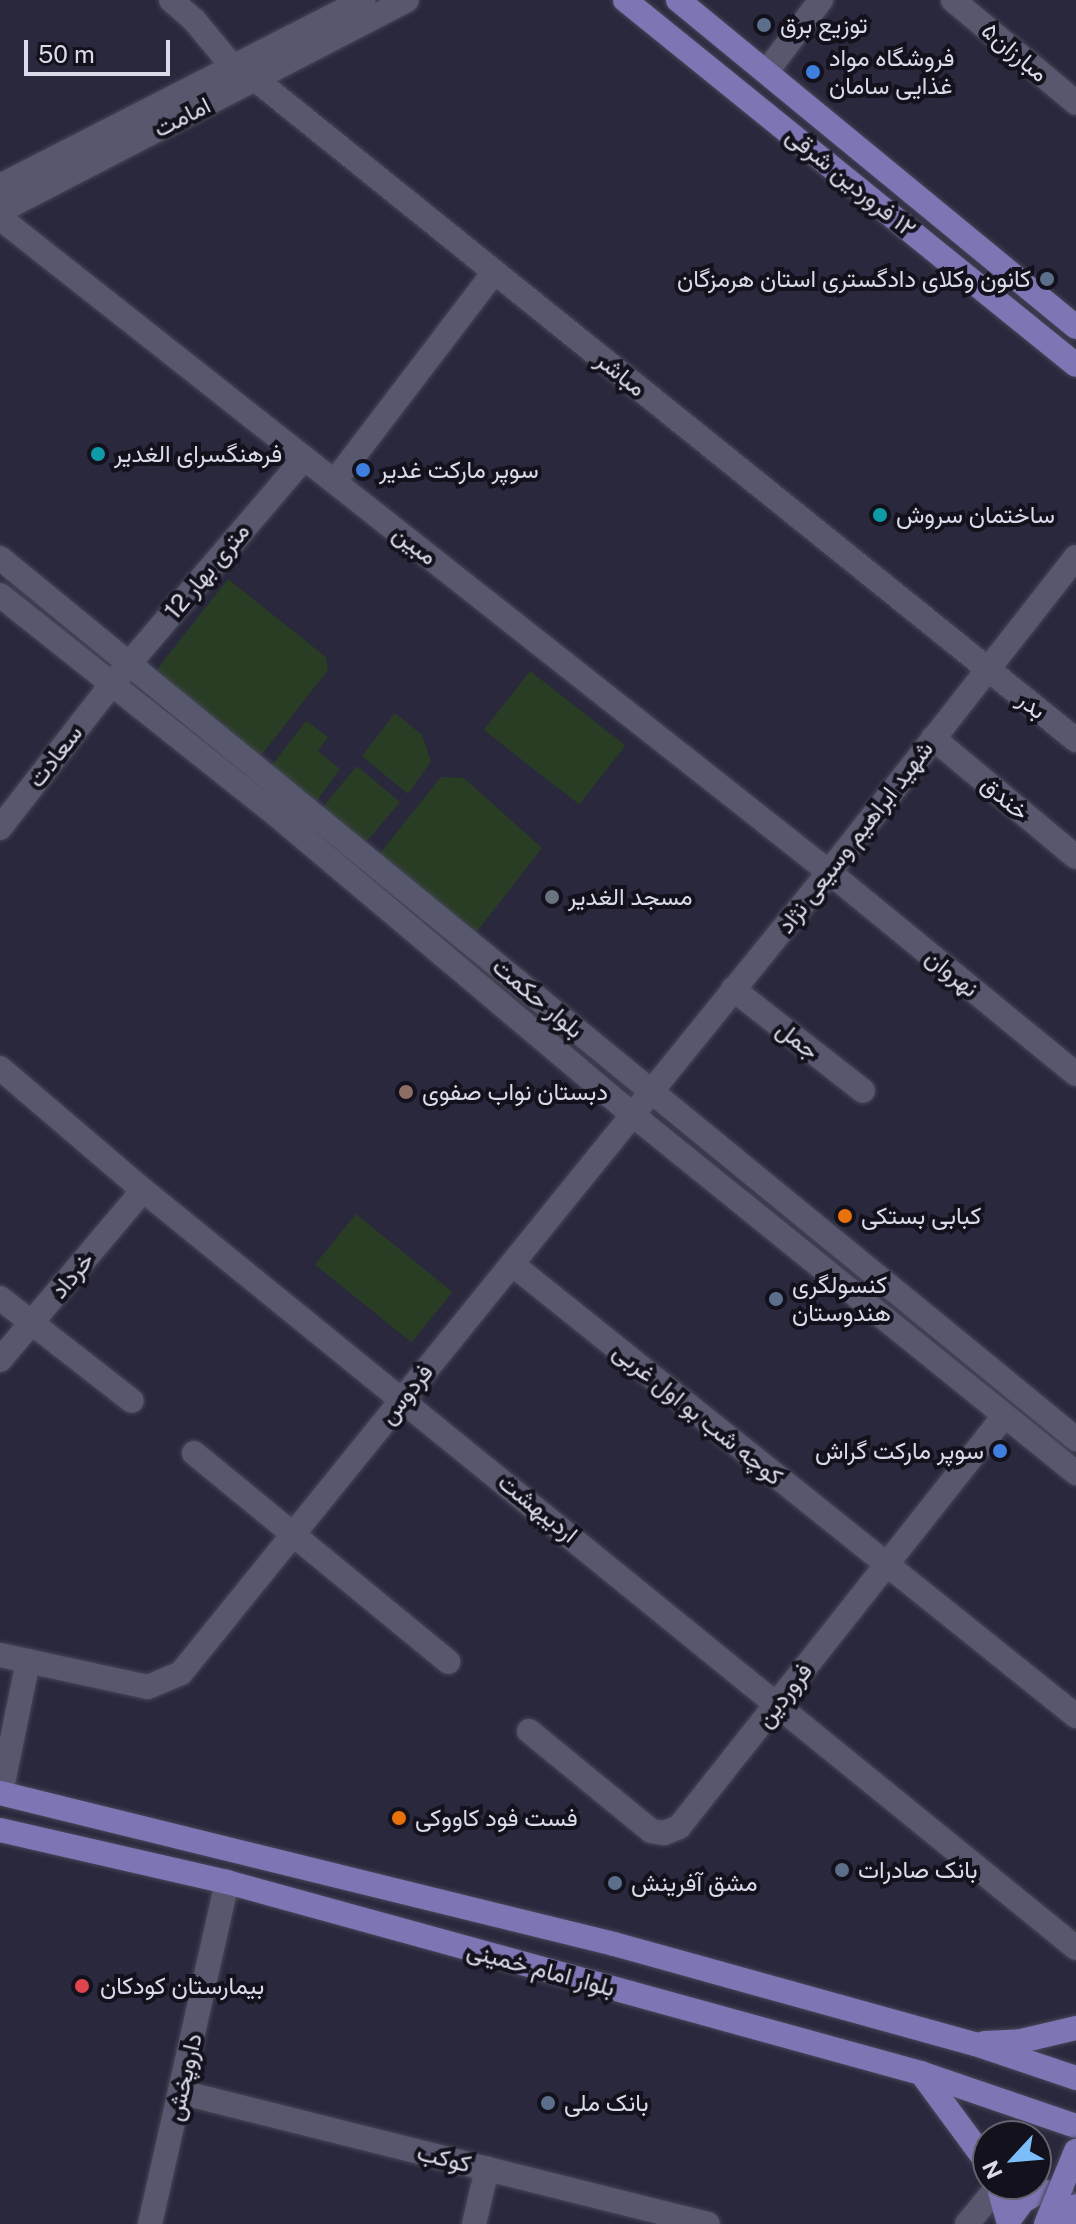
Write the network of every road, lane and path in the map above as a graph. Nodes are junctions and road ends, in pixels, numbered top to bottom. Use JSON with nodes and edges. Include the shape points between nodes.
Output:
{"nodes":[{"id":1,"x":171,"y":0,"type":"edge"},
{"id":2,"x":363,"y":0,"type":"edge"},
{"id":3,"x":407,"y":0,"type":"edge"},
{"id":4,"x":678,"y":0,"type":"edge"},
{"id":5,"x":821,"y":0,"type":"edge"},
{"id":6,"x":953,"y":0,"type":"edge"},
{"id":7,"x":634,"y":5,"type":"edge"},
{"id":8,"x":768,"y":70,"type":"junction"},
{"id":9,"x":244,"y":73,"type":"junction"},
{"id":10,"x":1076,"y":103,"type":"edge"},
{"id":11,"x":0,"y":186,"type":"edge"},
{"id":12,"x":0,"y":211,"type":"edge"},
{"id":13,"x":0,"y":218,"type":"edge"},
{"id":14,"x":494,"y":272,"type":"junction"},
{"id":15,"x":1076,"y":327,"type":"edge"},
{"id":16,"x":1076,"y":365,"type":"edge"},
{"id":17,"x":304,"y":458,"type":"junction"},
{"id":18,"x":335,"y":481,"type":"junction"},
{"id":19,"x":1076,"y":557,"type":"edge"},
{"id":20,"x":0,"y":558,"type":"edge"},
{"id":21,"x":0,"y":595,"type":"edge"},
{"id":22,"x":131,"y":661,"type":"junction"},
{"id":23,"x":988,"y":669,"type":"junction"},
{"id":24,"x":111,"y":685,"type":"junction"},
{"id":25,"x":933,"y":738,"type":"junction"},
{"id":26,"x":1076,"y":740,"type":"edge"},
{"id":27,"x":0,"y":828,"type":"edge"},
{"id":28,"x":1076,"y":857,"type":"edge"},
{"id":29,"x":829,"y":872,"type":"junction"},
{"id":30,"x":733,"y":989,"type":"junction"},
{"id":31,"x":0,"y":1068,"type":"edge"},
{"id":32,"x":1076,"y":1074,"type":"edge"},
{"id":33,"x":863,"y":1091,"type":"dead end"},
{"id":34,"x":651,"y":1093,"type":"junction"},
{"id":35,"x":633,"y":1115,"type":"junction"},
{"id":36,"x":143,"y":1190,"type":"junction"},
{"id":37,"x":512,"y":1264,"type":"junction"},
{"id":38,"x":0,"y":1298,"type":"edge"},
{"id":39,"x":33,"y":1322,"type":"junction"},
{"id":40,"x":0,"y":1360,"type":"edge"},
{"id":41,"x":403,"y":1398,"type":"junction"},
{"id":42,"x":132,"y":1401,"type":"dead end"},
{"id":43,"x":1004,"y":1416,"type":"junction"},
{"id":44,"x":1076,"y":1439,"type":"edge"},
{"id":45,"x":194,"y":1453,"type":"dead end"},
{"id":46,"x":1076,"y":1473,"type":"edge"},
{"id":47,"x":294,"y":1532,"type":"junction"},
{"id":48,"x":886,"y":1563,"type":"junction"},
{"id":49,"x":0,"y":1655,"type":"edge"},
{"id":50,"x":28,"y":1661,"type":"junction"},
{"id":51,"x":448,"y":1662,"type":"dead end"},
{"id":52,"x":777,"y":1705,"type":"junction"},
{"id":53,"x":1076,"y":1716,"type":"edge"},
{"id":54,"x":529,"y":1731,"type":"dead end"},
{"id":55,"x":0,"y":1793,"type":"edge"},
{"id":56,"x":0,"y":1830,"type":"edge"},
{"id":57,"x":227,"y":1882,"type":"junction"},
{"id":58,"x":1076,"y":1948,"type":"edge"},
{"id":59,"x":1076,"y":2028,"type":"edge"},
{"id":60,"x":975,"y":2044,"type":"junction"},
{"id":61,"x":921,"y":2073,"type":"junction"},
{"id":62,"x":1076,"y":2078,"type":"edge"},
{"id":63,"x":180,"y":2092,"type":"junction"},
{"id":64,"x":1076,"y":2126,"type":"edge"},
{"id":65,"x":972,"y":2145,"type":"edge"},
{"id":66,"x":1076,"y":2151,"type":"edge"},
{"id":67,"x":487,"y":2169,"type":"junction"},
{"id":68,"x":982,"y":2200,"type":"edge"},
{"id":69,"x":1002,"y":2200,"type":"edge"},
{"id":70,"x":1076,"y":2207,"type":"edge"},
{"id":71,"x":656,"y":2218,"type":"edge"},
{"id":72,"x":1009,"y":2222,"type":"edge"},
{"id":73,"x":150,"y":2224,"type":"edge"},
{"id":74,"x":474,"y":2224,"type":"edge"},
{"id":75,"x":708,"y":2224,"type":"edge"},
{"id":76,"x":967,"y":2224,"type":"edge"},
{"id":77,"x":1046,"y":2224,"type":"edge"},
{"id":78,"x":1069,"y":2224,"type":"edge"}],
"edges":[{"from":1,"to":9,"type":"street","name":"مباشر"},
{"from":2,"to":9,"type":"street","name":"امامت"},
{"from":3,"to":9,"type":"street","name":"امامت"},
{"from":4,"to":8,"type":"main road","name":"١٢ فروردین شرقی"},
{"from":5,"to":8,"type":"street"},
{"from":6,"to":10,"type":"street","name":"مبارزان۵"},
{"from":7,"to":16,"type":"main road","name":"١٢ فروردین شرقی"},
{"from":8,"to":15,"type":"main road","name":"١٢ فروردین شرقی"},
{"from":9,"to":11,"type":"street","name":"امامت"},
{"from":9,"to":12,"type":"street","name":"امامت"},
{"from":9,"to":14,"type":"street","name":"مباشر"},
{"from":13,"to":17,"type":"street","name":"مبین"},
{"from":14,"to":18,"type":"street"},
{"from":14,"to":23,"type":"street","name":"مباشر"},
{"from":17,"to":18,"type":"street","name":"مبین"},
{"from":17,"to":22,"type":"street","name":"12 متری بهار"},
{"from":18,"to":29,"type":"street","name":"مبین"},
{"from":19,"to":23,"type":"street","name":"شهید ابراهیم وسیعی نژاد"},
{"from":20,"to":22,"type":"street","name":"بلوار حکمت"},
{"from":21,"to":24,"type":"street","name":"بلوار حکمت"},
{"from":22,"to":24,"type":"street","name":"12 متری بهار"},
{"from":22,"to":34,"type":"street","name":"بلوار حکمت"},
{"from":23,"to":25,"type":"street","name":"شهید ابراهیم وسیعی نژاد"},
{"from":23,"to":26,"type":"street","name":"بدر"},
{"from":24,"to":27,"type":"street","name":"سعادت"},
{"from":24,"to":35,"type":"street","name":"بلوار حکمت","via":[[285,822]]},
{"from":25,"to":28,"type":"street","name":"خندق"},
{"from":25,"to":29,"type":"street","name":"شهید ابراهیم وسیعی نژاد"},
{"from":29,"to":30,"type":"street","name":"شهید ابراهیم وسیعی نژاد"},
{"from":29,"to":32,"type":"street","name":"نهروان"},
{"from":30,"to":33,"type":"street","name":"جمل"},
{"from":30,"to":34,"type":"street","name":"شهید ابراهیم وسیعی نژاد"},
{"from":31,"to":36,"type":"street","name":"اردیبهشت"},
{"from":34,"to":35,"type":"street","name":"شهید ابراهیم وسیعی نژاد"},
{"from":34,"to":44,"type":"street","name":"بلوار حکمت"},
{"from":35,"to":37,"type":"street","name":"فردوس"},
{"from":35,"to":43,"type":"street","name":"بلوار حکمت"},
{"from":36,"to":39,"type":"street","name":"خرداد"},
{"from":36,"to":41,"type":"street","name":"اردیبهشت"},
{"from":37,"to":41,"type":"street","name":"فردوس"},
{"from":37,"to":48,"type":"street","name":"کوچه شب بو اول غربی"},
{"from":38,"to":39,"type":"street"},
{"from":39,"to":40,"type":"street","name":"خرداد"},
{"from":39,"to":42,"type":"street"},
{"from":41,"to":47,"type":"street","name":"فردوس"},
{"from":41,"to":52,"type":"street","name":"اردیبهشت"},
{"from":43,"to":46,"type":"street","name":"بلوار حکمت"},
{"from":43,"to":48,"type":"street","name":"فروردین"},
{"from":45,"to":47,"type":"street"},
{"from":47,"to":50,"type":"street","name":"فردوس","via":[[181,1673],[148,1687]]},
{"from":47,"to":51,"type":"street"},
{"from":48,"to":52,"type":"street","name":"فروردین"},
{"from":48,"to":53,"type":"street","name":"کوچه شب بو اول غربی"},
{"from":49,"to":50,"type":"street"},
{"from":50,"to":55,"type":"street"},
{"from":52,"to":54,"type":"street","name":"فروردین","via":[[679,1827],[664,1833],[651,1831]]},
{"from":52,"to":58,"type":"street","name":"اردیبهشت"},
{"from":55,"to":60,"type":"main road","name":"بلوار امام خمینی","via":[[614,1944]]},
{"from":56,"to":57,"type":"main road","name":"بلوار امام خمینی"},
{"from":57,"to":61,"type":"main road","name":"بلوار امام خمینی"},
{"from":57,"to":63,"type":"street","name":"داروپخش"},
{"from":59,"to":60,"type":"main road","via":[[1021,2041]]},
{"from":60,"to":62,"type":"main road","name":"بلوار امام خمینی"},
{"from":61,"to":64,"type":"main road","name":"بلوار امام خمینی"},
{"from":61,"to":65,"type":"main road"},
{"from":63,"to":67,"type":"street","name":"کوکب"},
{"from":63,"to":73,"type":"street","name":"داروپخش"},
{"from":66,"to":77,"type":"main road","bridge":true},
{"from":67,"to":71,"type":"street","name":"کوکب"},
{"from":67,"to":74,"type":"street"},
{"from":68,"to":76,"type":"street"},
{"from":69,"to":72,"type":"main road"},
{"from":70,"to":72,"type":"main road","via":[[1058,2194],[1040,2191],[1023,2201]]},
{"from":70,"to":78,"type":"main road","bridge":true},
{"from":71,"to":75,"type":"street","name":"کوکب"}]}
